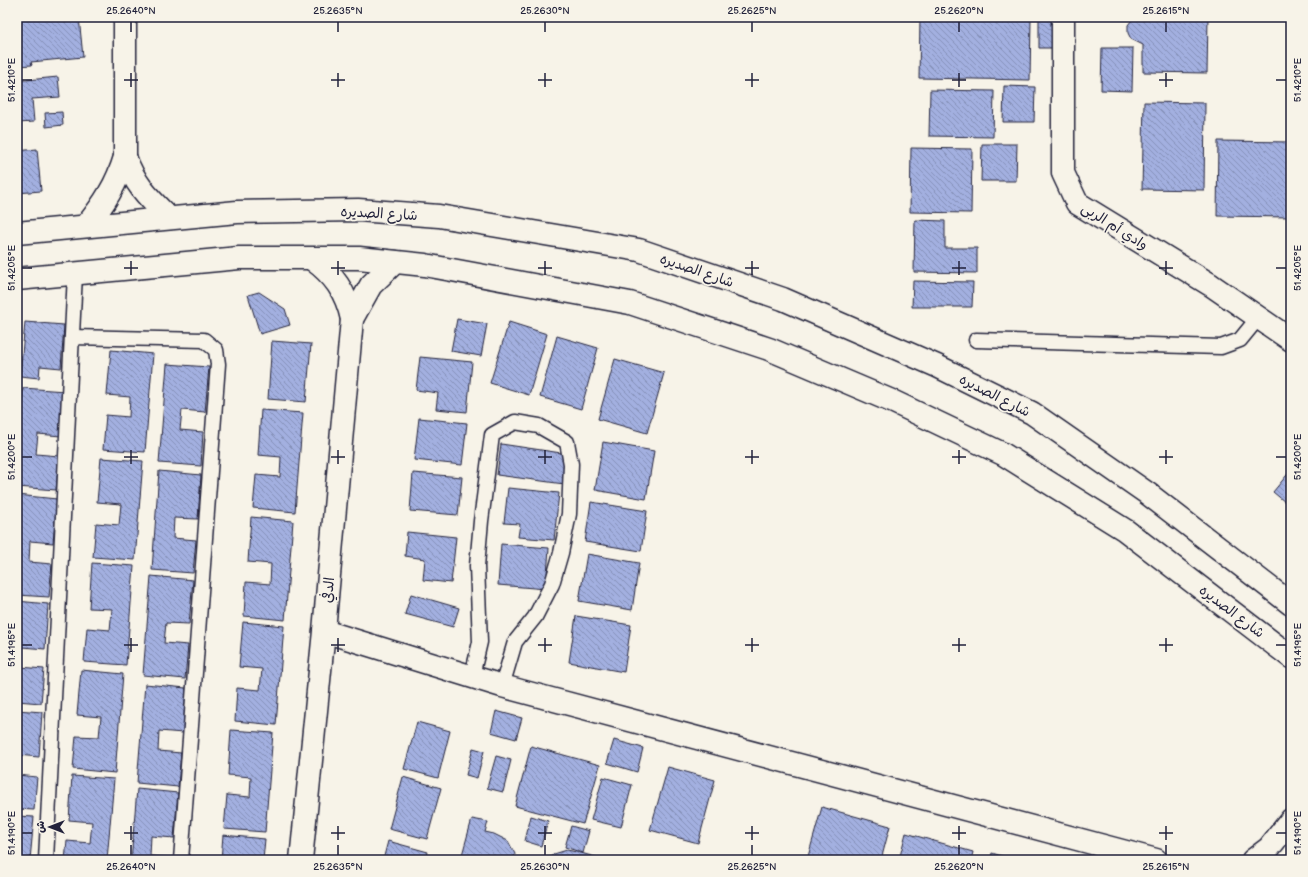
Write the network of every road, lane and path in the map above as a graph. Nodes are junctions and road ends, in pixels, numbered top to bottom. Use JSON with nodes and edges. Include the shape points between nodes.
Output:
{"nodes":[{"id":1,"x":125,"y":17,"type":"edge"},
{"id":2,"x":1062,"y":17,"type":"edge"},
{"id":3,"x":126,"y":157,"type":"junction"},
{"id":4,"x":169,"y":218,"type":"junction"},
{"id":5,"x":86,"y":226,"type":"junction"},
{"id":6,"x":17,"y":233,"type":"edge"},
{"id":7,"x":312,"y":259,"type":"junction"},
{"id":8,"x":396,"y":262,"type":"junction"},
{"id":9,"x":75,"y":274,"type":"junction"},
{"id":10,"x":17,"y":279,"type":"edge"},
{"id":11,"x":1258,"y":318,"type":"junction"},
{"id":12,"x":352,"y":320,"type":"junction"},
{"id":13,"x":72,"y":337,"type":"junction"},
{"id":14,"x":976,"y":340,"type":"dead end"},
{"id":15,"x":1291,"y":340,"type":"edge"},
{"id":16,"x":1291,"y":604,"type":"edge"},
{"id":17,"x":324,"y":631,"type":"junction"},
{"id":18,"x":1291,"y":657,"type":"edge"},
{"id":19,"x":472,"y":676,"type":"junction"},
{"id":20,"x":502,"y":686,"type":"junction"},
{"id":21,"x":1291,"y":820,"type":"edge"},
{"id":22,"x":46,"y":860,"type":"edge"},
{"id":23,"x":181,"y":860,"type":"edge"},
{"id":24,"x":301,"y":860,"type":"edge"},
{"id":25,"x":1156,"y":860,"type":"edge"},
{"id":26,"x":1254,"y":860,"type":"edge"}],
"edges":[{"from":1,"to":3,"type":"main road"},
{"from":2,"to":11,"type":"main road","name":"وادي أم الربى","via":[[1062,173],[1077,203],[1211,285]]},
{"from":3,"to":4,"type":"main road","via":[[133,176],[144,193]]},
{"from":3,"to":5,"type":"main road","via":[[109,195]]},
{"from":4,"to":5,"type":"main road","name":"شارع الصديره"},
{"from":4,"to":16,"type":"main road","name":"شارع الصديره","via":[[237,212],[358,210],[439,216],[638,250],[783,299],[938,366],[1032,413],[1147,493]]},
{"from":5,"to":6,"type":"main road","name":"شارع الصديره"},
{"from":7,"to":8,"type":"main road","name":"شارع الصديره","via":[[359,258]]},
{"from":7,"to":9,"type":"main road","name":"شارع الصديره","via":[[239,258]]},
{"from":7,"to":12,"type":"main road","name":"الدفي","via":[[325,269],[344,293]]},
{"from":8,"to":12,"type":"main road","name":"الدفي","via":[[371,285]]},
{"from":8,"to":18,"type":"main road","name":"شارع الصديره","via":[[425,264],[630,302],[768,349],[894,402],[1003,454],[1126,530]]},
{"from":9,"to":10,"type":"main road","name":"شارع الصديره"},
{"from":9,"to":13,"type":"lane"},
{"from":11,"to":14,"type":"lane","via":[[1240,340],[1221,347]]},
{"from":11,"to":15,"type":"main road","name":"وادي أم الربى"},
{"from":12,"to":17,"type":"main road","name":"الدفي"},
{"from":13,"to":22,"type":"lane"},
{"from":13,"to":23,"type":"lane","via":[[204,340],[216,350],[218,371]]},
{"from":17,"to":19,"type":"main road"},
{"from":17,"to":24,"type":"main road","name":"الدفي"},
{"from":19,"to":20,"type":"main road"},
{"from":19,"to":20,"type":"lane","via":[[480,642],[477,566],[492,435],[515,422],[539,426],[567,442],[571,464],[569,514],[552,584],[535,617],[515,642]]},
{"from":20,"to":25,"type":"main road"},
{"from":21,"to":26,"type":"main road","via":[[1269,848]]}]}
